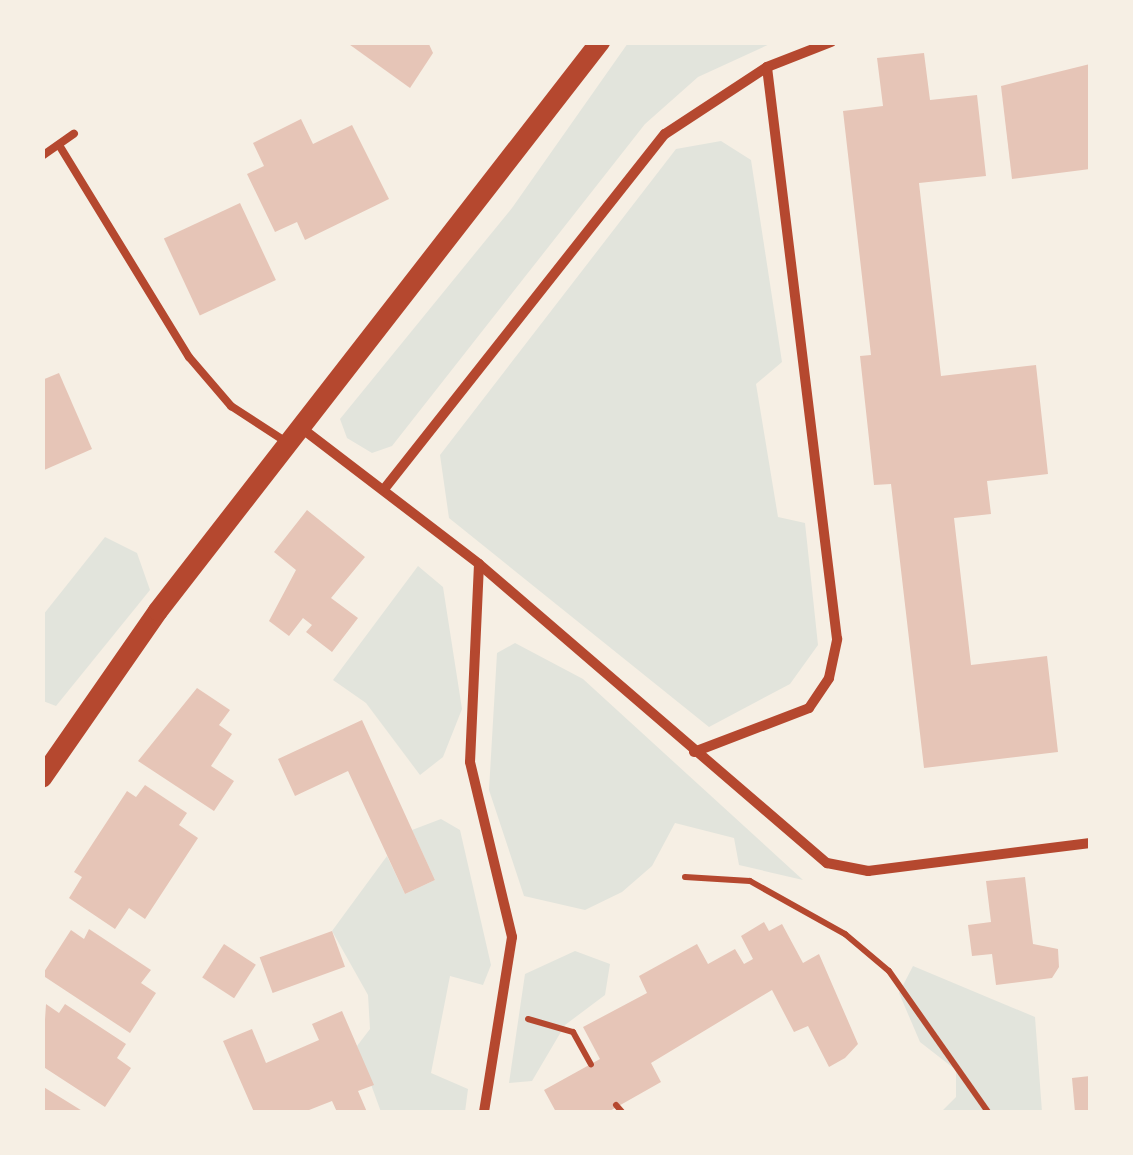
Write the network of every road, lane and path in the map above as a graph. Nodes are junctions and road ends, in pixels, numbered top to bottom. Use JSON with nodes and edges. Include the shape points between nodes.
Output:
{"nodes":[{"id":1,"x":600,"y":42,"type":"edge"},
{"id":2,"x":831,"y":42,"type":"edge"},
{"id":3,"x":767,"y":67,"type":"junction"},
{"id":4,"x":74,"y":134,"type":"dead end"},
{"id":5,"x":59,"y":145,"type":"junction"},
{"id":6,"x":42,"y":156,"type":"edge"},
{"id":7,"x":298,"y":438,"type":"junction"},
{"id":8,"x":385,"y":488,"type":"junction"},
{"id":9,"x":479,"y":564,"type":"junction"},
{"id":10,"x":694,"y":752,"type":"junction"},
{"id":11,"x":42,"y":778,"type":"edge"},
{"id":12,"x":1090,"y":843,"type":"edge"},
{"id":13,"x":685,"y":877,"type":"dead end"},
{"id":14,"x":504,"y":1012,"type":"junction"},
{"id":15,"x":592,"y":1064,"type":"dead end"},
{"id":16,"x":616,"y":1105,"type":"dead end"},
{"id":17,"x":484,"y":1112,"type":"edge"},
{"id":18,"x":622,"y":1112,"type":"edge"},
{"id":19,"x":988,"y":1112,"type":"edge"}],
"edges":[{"from":1,"to":7,"type":"main road"},
{"from":2,"to":3,"type":"street"},
{"from":3,"to":8,"type":"street","via":[[665,134]]},
{"from":3,"to":10,"type":"street","via":[[837,639],[830,678],[809,708]]},
{"from":4,"to":5,"type":"lane"},
{"from":5,"to":6,"type":"lane"},
{"from":5,"to":7,"type":"lane","via":[[189,357],[231,406]]},
{"from":7,"to":8,"type":"street"},
{"from":7,"to":11,"type":"main road","via":[[158,611]]},
{"from":8,"to":9,"type":"street"},
{"from":9,"to":10,"type":"street"},
{"from":9,"to":14,"type":"street","via":[[470,762],[512,937]]},
{"from":10,"to":12,"type":"street","via":[[827,862],[868,871]]},
{"from":13,"to":19,"type":"path","via":[[750,881],[845,934],[890,971]]},
{"from":14,"to":15,"type":"path","via":[[573,1032]]},
{"from":14,"to":17,"type":"street"},
{"from":16,"to":18,"type":"path"}]}
